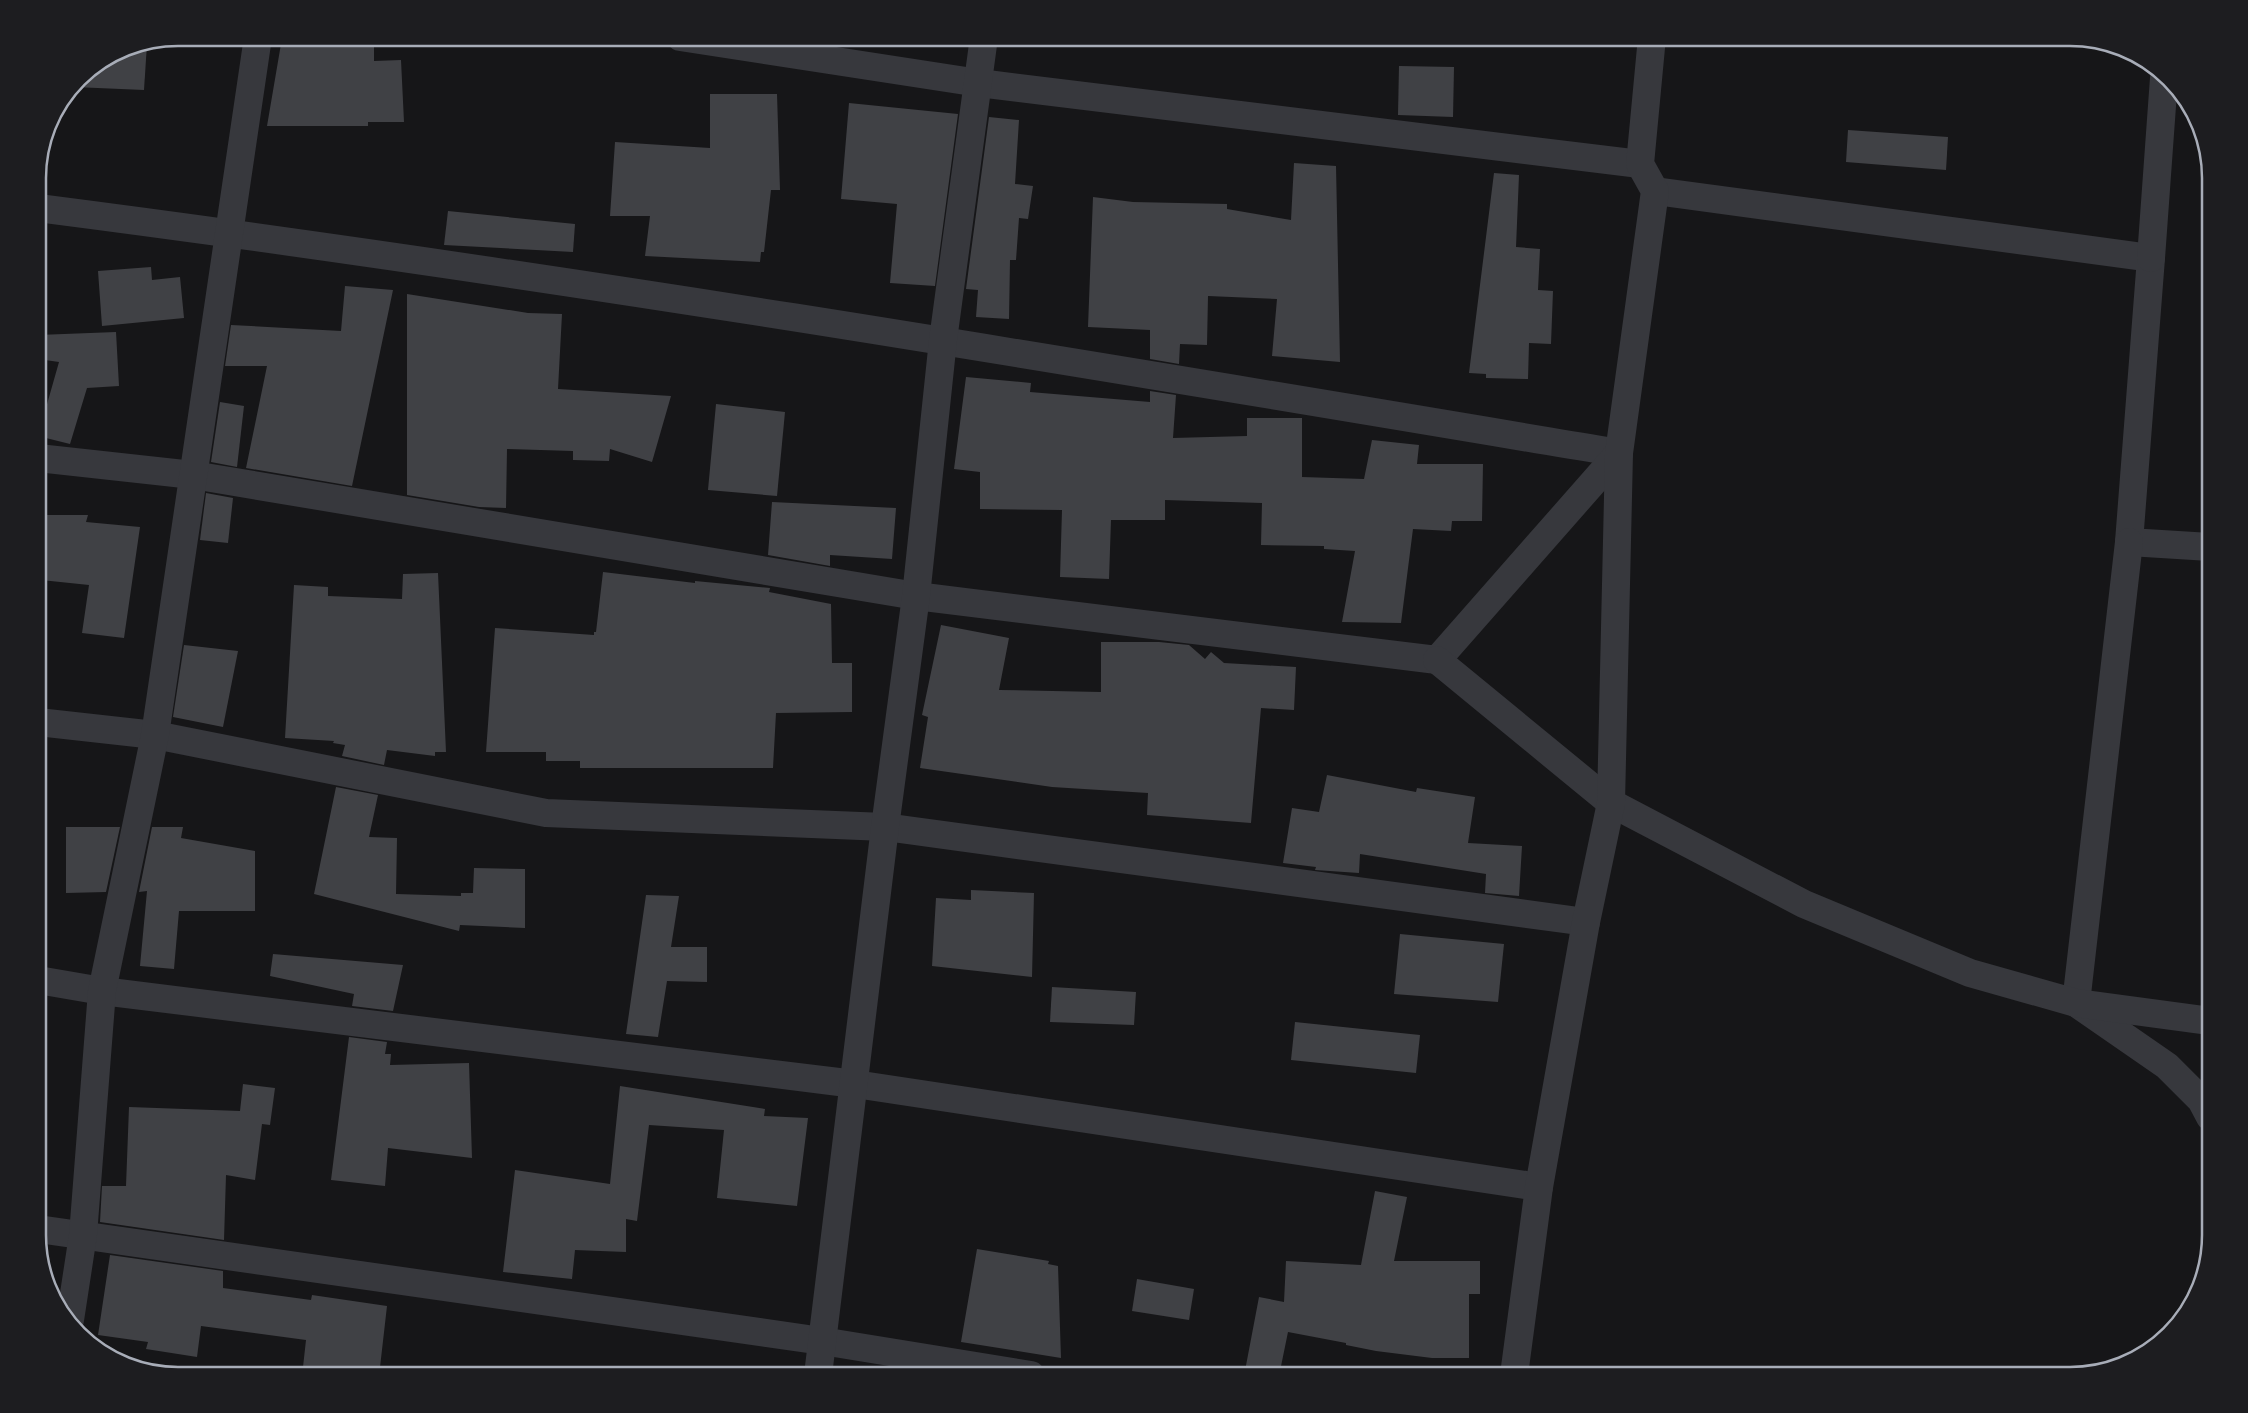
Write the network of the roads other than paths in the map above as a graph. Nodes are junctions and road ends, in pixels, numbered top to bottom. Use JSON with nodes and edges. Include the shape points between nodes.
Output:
{"nodes":[{"id":1,"x":257,"y":46,"type":"edge"},
{"id":2,"x":733,"y":46,"type":"edge"},
{"id":3,"x":983,"y":46,"type":"edge"},
{"id":4,"x":1651,"y":46,"type":"edge"},
{"id":5,"x":979,"y":83,"type":"junction"},
{"id":6,"x":2163,"y":85,"type":"edge"},
{"id":7,"x":1640,"y":164,"type":"junction"},
{"id":8,"x":1655,"y":191,"type":"junction"},
{"id":9,"x":47,"y":209,"type":"edge"},
{"id":10,"x":228,"y":232,"type":"junction"},
{"id":11,"x":2151,"y":258,"type":"junction"},
{"id":12,"x":943,"y":340,"type":"junction"},
{"id":13,"x":1619,"y":453,"type":"junction"},
{"id":14,"x":47,"y":459,"type":"edge"},
{"id":15,"x":193,"y":475,"type":"junction"},
{"id":16,"x":2129,"y":542,"type":"junction"},
{"id":17,"x":2202,"y":547,"type":"edge"},
{"id":18,"x":916,"y":596,"type":"junction"},
{"id":19,"x":1437,"y":660,"type":"junction"},
{"id":20,"x":47,"y":723,"type":"edge"},
{"id":21,"x":155,"y":735,"type":"junction"},
{"id":22,"x":1610,"y":803,"type":"junction"},
{"id":23,"x":885,"y":827,"type":"junction"},
{"id":24,"x":1586,"y":922,"type":"junction"},
{"id":25,"x":47,"y":982,"type":"edge"},
{"id":26,"x":102,"y":991,"type":"junction"},
{"id":27,"x":2076,"y":1003,"type":"junction"},
{"id":28,"x":2202,"y":1020,"type":"edge"},
{"id":29,"x":855,"y":1084,"type":"junction"},
{"id":30,"x":2202,"y":1100,"type":"edge"},
{"id":31,"x":1539,"y":1188,"type":"junction"},
{"id":32,"x":47,"y":1230,"type":"edge"},
{"id":33,"x":83,"y":1235,"type":"junction"},
{"id":34,"x":71,"y":1311,"type":"edge"},
{"id":35,"x":822,"y":1341,"type":"junction"},
{"id":36,"x":819,"y":1367,"type":"edge"},
{"id":37,"x":977,"y":1367,"type":"edge"},
{"id":38,"x":1515,"y":1367,"type":"edge"}],
"edges":[{"from":1,"to":10,"type":"street"},
{"from":2,"to":5,"type":"street"},
{"from":3,"to":5,"type":"street"},
{"from":4,"to":7,"type":"street"},
{"from":5,"to":7,"type":"street"},
{"from":5,"to":12,"type":"street"},
{"from":6,"to":11,"type":"street"},
{"from":7,"to":8,"type":"street"},
{"from":8,"to":11,"type":"street"},
{"from":8,"to":13,"type":"street"},
{"from":9,"to":10,"type":"street"},
{"from":10,"to":12,"type":"street"},
{"from":10,"to":15,"type":"street"},
{"from":11,"to":16,"type":"street"},
{"from":12,"to":13,"type":"street"},
{"from":12,"to":18,"type":"street"},
{"from":13,"to":19,"type":"street"},
{"from":13,"to":22,"type":"street"},
{"from":14,"to":15,"type":"street"},
{"from":15,"to":18,"type":"street"},
{"from":15,"to":21,"type":"street"},
{"from":16,"to":17,"type":"street"},
{"from":16,"to":27,"type":"street"},
{"from":18,"to":19,"type":"street"},
{"from":18,"to":23,"type":"street"},
{"from":19,"to":22,"type":"street"},
{"from":20,"to":21,"type":"street"},
{"from":21,"to":23,"type":"street","via":[[546,813]]},
{"from":21,"to":26,"type":"street"},
{"from":22,"to":24,"type":"street"},
{"from":22,"to":27,"type":"street","via":[[1804,904],[1970,973]]},
{"from":23,"to":24,"type":"street"},
{"from":23,"to":29,"type":"street"},
{"from":24,"to":31,"type":"street"},
{"from":25,"to":26,"type":"street"},
{"from":26,"to":29,"type":"street"},
{"from":26,"to":33,"type":"street"},
{"from":27,"to":28,"type":"street"},
{"from":27,"to":30,"type":"street","via":[[2168,1066]]},
{"from":29,"to":31,"type":"street"},
{"from":29,"to":35,"type":"street"},
{"from":31,"to":38,"type":"street"},
{"from":32,"to":33,"type":"street"},
{"from":33,"to":34,"type":"street"},
{"from":33,"to":35,"type":"street"},
{"from":35,"to":36,"type":"street"},
{"from":35,"to":37,"type":"street"}]}
